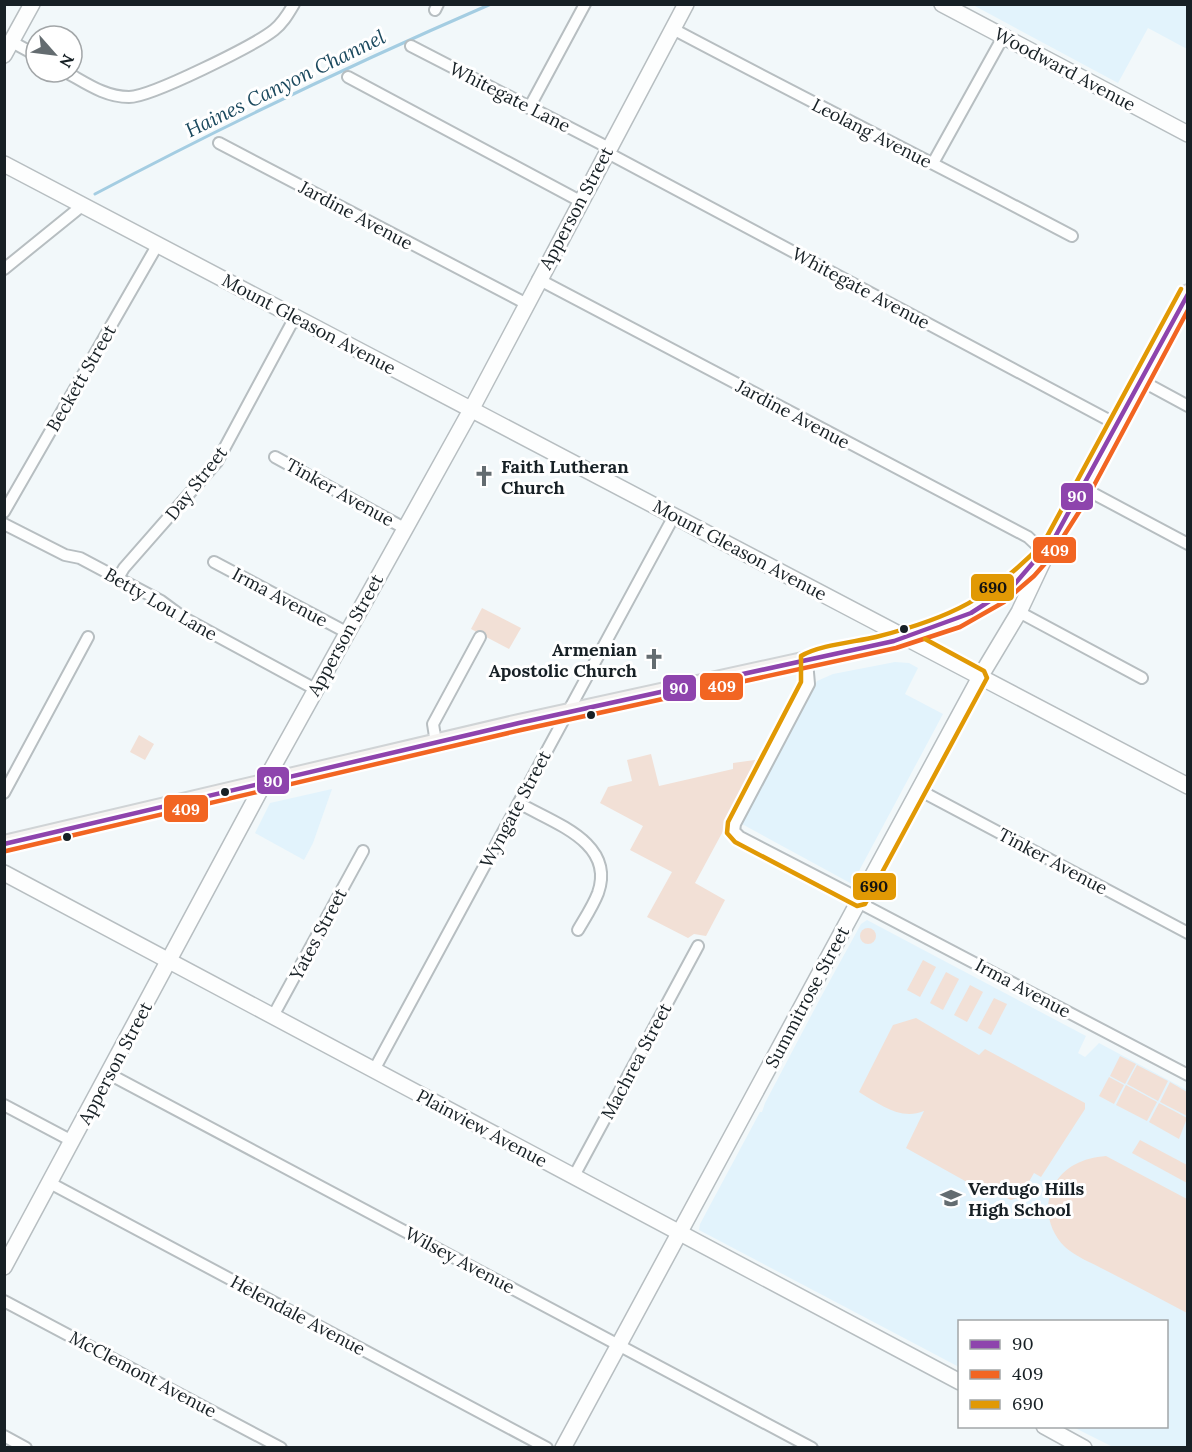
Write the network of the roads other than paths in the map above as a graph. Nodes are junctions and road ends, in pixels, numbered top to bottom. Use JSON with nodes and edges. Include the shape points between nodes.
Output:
{"nodes":[{"id":1,"x":32,"y":4,"type":"edge"},
{"id":2,"x":294,"y":4,"type":"edge"},
{"id":3,"x":585,"y":4,"type":"edge"},
{"id":4,"x":686,"y":4,"type":"edge"},
{"id":5,"x":942,"y":4,"type":"edge"},
{"id":6,"x":673,"y":29,"type":"junction"},
{"id":7,"x":1003,"y":36,"type":"junction"},
{"id":8,"x":411,"y":46,"type":"dead end"},
{"id":9,"x":8,"y":49,"type":"edge"},
{"id":10,"x":24,"y":52,"type":"edge"},
{"id":11,"x":348,"y":77,"type":"dead end"},
{"id":12,"x":84,"y":82,"type":"edge"},
{"id":13,"x":529,"y":108,"type":"junction"},
{"id":14,"x":1188,"y":134,"type":"edge"},
{"id":15,"x":219,"y":143,"type":"dead end"},
{"id":16,"x":608,"y":150,"type":"junction"},
{"id":17,"x":933,"y":163,"type":"junction"},
{"id":18,"x":4,"y":164,"type":"edge"},
{"id":19,"x":580,"y":201,"type":"junction"},
{"id":20,"x":83,"y":206,"type":"junction"},
{"id":21,"x":1072,"y":236,"type":"dead end"},
{"id":22,"x":158,"y":244,"type":"junction"},
{"id":23,"x":4,"y":269,"type":"edge"},
{"id":24,"x":538,"y":279,"type":"junction"},
{"id":25,"x":1187,"y":295,"type":"edge"},
{"id":26,"x":525,"y":303,"type":"junction"},
{"id":27,"x":295,"y":317,"type":"junction"},
{"id":28,"x":1140,"y":380,"type":"junction"},
{"id":29,"x":1188,"y":406,"type":"edge"},
{"id":30,"x":471,"y":410,"type":"junction"},
{"id":31,"x":1116,"y":424,"type":"junction"},
{"id":32,"x":275,"y":457,"type":"dead end"},
{"id":33,"x":1083,"y":488,"type":"junction"},
{"id":34,"x":4,"y":512,"type":"edge"},
{"id":35,"x":674,"y":516,"type":"junction"},
{"id":36,"x":4,"y":524,"type":"edge"},
{"id":37,"x":405,"y":528,"type":"junction"},
{"id":38,"x":1188,"y":544,"type":"edge"},
{"id":39,"x":1047,"y":550,"type":"junction"},
{"id":40,"x":214,"y":562,"type":"dead end"},
{"id":41,"x":118,"y":578,"type":"junction"},
{"id":42,"x":1019,"y":612,"type":"junction"},
{"id":43,"x":346,"y":632,"type":"junction"},
{"id":44,"x":88,"y":637,"type":"dead end"},
{"id":45,"x":480,"y":637,"type":"dead end"},
{"id":46,"x":907,"y":638,"type":"junction"},
{"id":47,"x":807,"y":661,"type":"junction"},
{"id":48,"x":980,"y":677,"type":"junction"},
{"id":49,"x":1142,"y":678,"type":"dead end"},
{"id":50,"x":315,"y":689,"type":"junction"},
{"id":51,"x":567,"y":713,"type":"junction"},
{"id":52,"x":436,"y":743,"type":"junction"},
{"id":53,"x":264,"y":783,"type":"junction"},
{"id":54,"x":1188,"y":786,"type":"edge"},
{"id":55,"x":919,"y":790,"type":"junction"},
{"id":56,"x":4,"y":793,"type":"edge"},
{"id":57,"x":519,"y":803,"type":"junction"},
{"id":58,"x":4,"y":844,"type":"edge"},
{"id":59,"x":363,"y":851,"type":"dead end"},
{"id":60,"x":4,"y":873,"type":"edge"},
{"id":61,"x":859,"y":900,"type":"junction"},
{"id":62,"x":578,"y":930,"type":"dead end"},
{"id":63,"x":1188,"y":933,"type":"edge"},
{"id":64,"x":698,"y":946,"type":"dead end"},
{"id":65,"x":170,"y":961,"type":"junction"},
{"id":66,"x":273,"y":1016,"type":"junction"},
{"id":67,"x":374,"y":1070,"type":"junction"},
{"id":68,"x":109,"y":1074,"type":"junction"},
{"id":69,"x":1188,"y":1075,"type":"edge"},
{"id":70,"x":4,"y":1105,"type":"edge"},
{"id":71,"x":72,"y":1141,"type":"junction"},
{"id":72,"x":574,"y":1176,"type":"junction"},
{"id":73,"x":50,"y":1183,"type":"junction"},
{"id":74,"x":679,"y":1232,"type":"junction"},
{"id":75,"x":10,"y":1243,"type":"edge"},
{"id":76,"x":4,"y":1267,"type":"edge"},
{"id":77,"x":4,"y":1301,"type":"edge"},
{"id":78,"x":619,"y":1344,"type":"junction"},
{"id":79,"x":958,"y":1381,"type":"edge"},
{"id":80,"x":1048,"y":1428,"type":"edge"},
{"id":81,"x":4,"y":1436,"type":"edge"},
{"id":82,"x":26,"y":1448,"type":"edge"},
{"id":83,"x":281,"y":1448,"type":"edge"},
{"id":84,"x":547,"y":1448,"type":"edge"},
{"id":85,"x":563,"y":1448,"type":"edge"},
{"id":86,"x":812,"y":1448,"type":"edge"},
{"id":87,"x":1084,"y":1448,"type":"edge"}],
"edges":[{"from":1,"to":9,"type":"street"},
{"from":2,"to":12,"type":"street","via":[[286,18],[265,36],[154,92],[115,96]]},
{"from":3,"to":13,"type":"street"},
{"from":4,"to":6,"type":"street","name":"Apperson Street"},
{"from":5,"to":7,"type":"street","name":"Woodward Avenue"},
{"from":6,"to":16,"type":"street","name":"Apperson Street"},
{"from":6,"to":17,"type":"street","name":"Leolang Avenue"},
{"from":7,"to":14,"type":"street","name":"Woodward Avenue"},
{"from":7,"to":17,"type":"street"},
{"from":8,"to":13,"type":"street","name":"Whitegate Lane"},
{"from":9,"to":10,"type":"street"},
{"from":11,"to":19,"type":"street"},
{"from":13,"to":16,"type":"street","name":"Whitegate Lane"},
{"from":15,"to":26,"type":"street","name":"Jardine Avenue"},
{"from":16,"to":19,"type":"street","name":"Apperson Street"},
{"from":16,"to":31,"type":"street","name":"Whitegate Avenue"},
{"from":17,"to":21,"type":"street","name":"Leolang Avenue"},
{"from":18,"to":20,"type":"street","name":"Mount Gleason Avenue"},
{"from":19,"to":24,"type":"street","name":"Apperson Street"},
{"from":20,"to":22,"type":"street","name":"Mount Gleason Avenue"},
{"from":20,"to":23,"type":"street"},
{"from":22,"to":27,"type":"street","name":"Mount Gleason Avenue"},
{"from":22,"to":34,"type":"street","name":"Beckett Street"},
{"from":24,"to":26,"type":"street","name":"Apperson Street"},
{"from":24,"to":39,"type":"street","name":"Jardine Avenue"},
{"from":25,"to":28,"type":"main road"},
{"from":26,"to":30,"type":"street","name":"Apperson Street"},
{"from":27,"to":30,"type":"street","name":"Mount Gleason Avenue"},
{"from":27,"to":41,"type":"street","name":"Day Street","via":[[217,462]]},
{"from":28,"to":29,"type":"street"},
{"from":28,"to":31,"type":"main road"},
{"from":30,"to":35,"type":"street","name":"Mount Gleason Avenue"},
{"from":30,"to":37,"type":"street","name":"Apperson Street"},
{"from":31,"to":33,"type":"main road"},
{"from":32,"to":37,"type":"street","name":"Tinker Avenue"},
{"from":33,"to":38,"type":"street"},
{"from":33,"to":39,"type":"main road"},
{"from":35,"to":46,"type":"street","name":"Mount Gleason Avenue"},
{"from":35,"to":51,"type":"street","name":"Wyngate Street"},
{"from":36,"to":41,"type":"street","name":"Betty Lou Lane"},
{"from":37,"to":43,"type":"street","name":"Apperson Street"},
{"from":39,"to":42,"type":"street","name":"Summitrose Street"},
{"from":39,"to":46,"type":"main road","via":[[993,602],[944,626]]},
{"from":40,"to":43,"type":"street","name":"Irma Avenue"},
{"from":41,"to":50,"type":"street","name":"Betty Lou Lane"},
{"from":42,"to":48,"type":"street","name":"Summitrose Street"},
{"from":42,"to":49,"type":"street"},
{"from":43,"to":50,"type":"street","name":"Apperson Street"},
{"from":44,"to":56,"type":"street"},
{"from":45,"to":52,"type":"street","via":[[434,724]]},
{"from":46,"to":47,"type":"main road"},
{"from":46,"to":48,"type":"street","name":"Mount Gleason Avenue"},
{"from":47,"to":51,"type":"main road"},
{"from":47,"to":61,"type":"street","name":"Irma Avenue","via":[[809,684],[734,831]]},
{"from":48,"to":54,"type":"street","name":"Mount Gleason Avenue"},
{"from":48,"to":55,"type":"street","name":"Summitrose Street"},
{"from":50,"to":53,"type":"street","name":"Apperson Street"},
{"from":51,"to":52,"type":"main road"},
{"from":51,"to":57,"type":"street","name":"Wyngate Street"},
{"from":52,"to":53,"type":"main road"},
{"from":53,"to":58,"type":"main road"},
{"from":53,"to":65,"type":"street","name":"Apperson Street"},
{"from":55,"to":61,"type":"street","name":"Summitrose Street"},
{"from":55,"to":63,"type":"street","name":"Tinker Avenue"},
{"from":57,"to":62,"type":"street","via":[[580,838],[597,855],[602,874],[598,893]]},
{"from":57,"to":67,"type":"street","name":"Wyngate Street"},
{"from":59,"to":66,"type":"street","name":"Yates Street"},
{"from":60,"to":65,"type":"street","name":"Plainview Avenue"},
{"from":61,"to":69,"type":"street","name":"Irma Avenue"},
{"from":61,"to":74,"type":"street","name":"Summitrose Street"},
{"from":64,"to":72,"type":"street","name":"Machrea Street"},
{"from":65,"to":66,"type":"street","name":"Plainview Avenue"},
{"from":65,"to":68,"type":"street","name":"Apperson Street"},
{"from":66,"to":67,"type":"street","name":"Plainview Avenue"},
{"from":67,"to":72,"type":"street","name":"Plainview Avenue"},
{"from":68,"to":71,"type":"street","name":"Apperson Street"},
{"from":68,"to":78,"type":"street","name":"Wilsey Avenue"},
{"from":70,"to":71,"type":"street"},
{"from":71,"to":73,"type":"street","name":"Apperson Street"},
{"from":72,"to":74,"type":"street","name":"Plainview Avenue"},
{"from":73,"to":75,"type":"street","name":"Apperson Street"},
{"from":73,"to":84,"type":"street","name":"Helendale Avenue"},
{"from":74,"to":78,"type":"street","name":"Summitrose Street"},
{"from":74,"to":79,"type":"street","name":"Plainview Avenue"},
{"from":75,"to":76,"type":"street","name":"Apperson Street"},
{"from":77,"to":83,"type":"street","name":"McClemont Avenue"},
{"from":78,"to":85,"type":"street","name":"Summitrose Street"},
{"from":78,"to":86,"type":"street","name":"Wilsey Avenue"},
{"from":80,"to":87,"type":"street"},
{"from":81,"to":82,"type":"street"}]}
